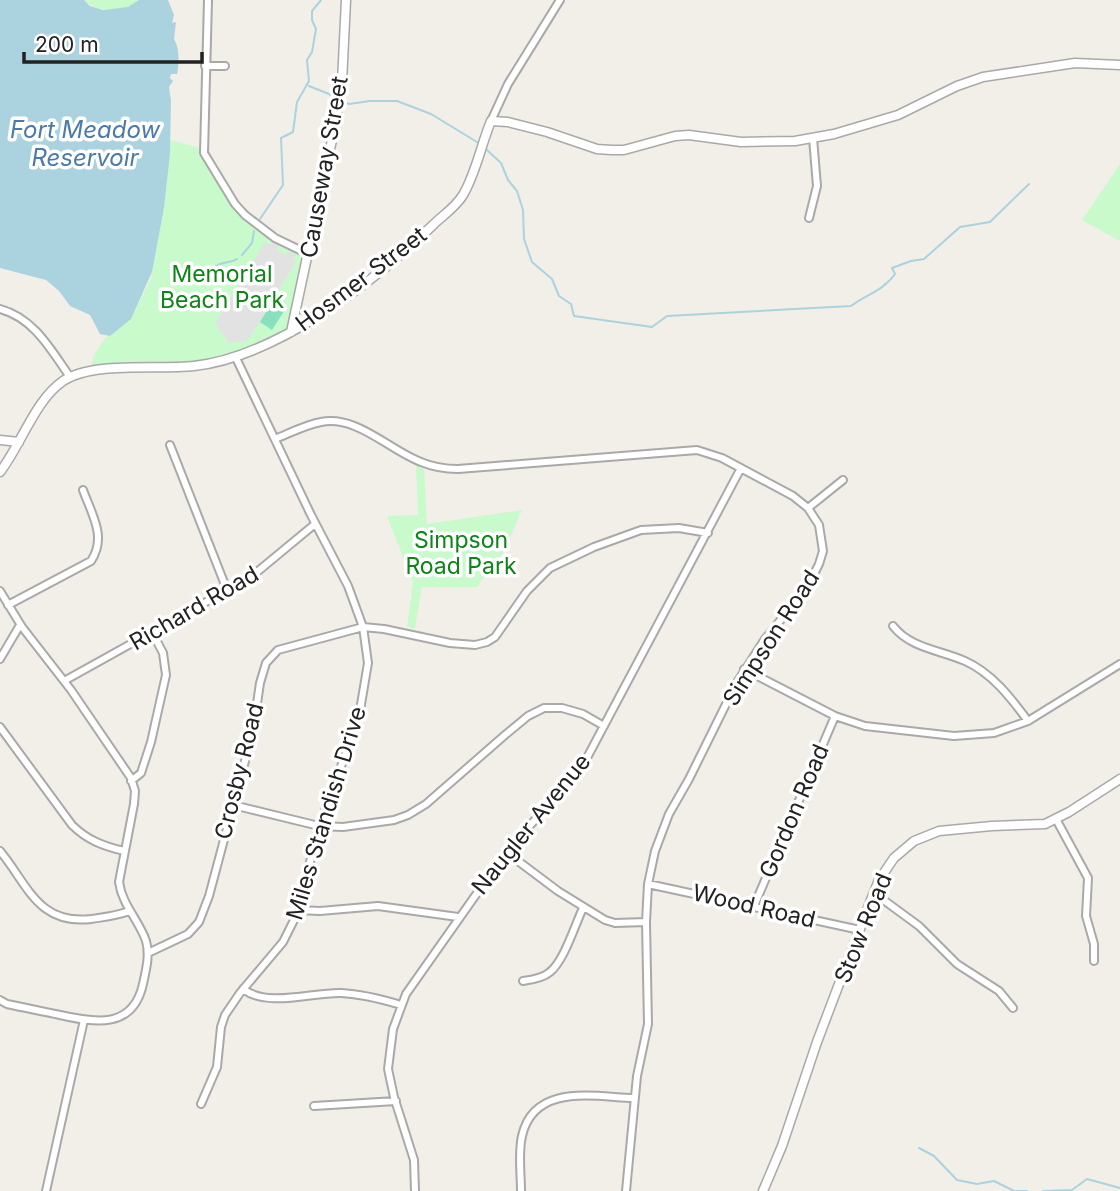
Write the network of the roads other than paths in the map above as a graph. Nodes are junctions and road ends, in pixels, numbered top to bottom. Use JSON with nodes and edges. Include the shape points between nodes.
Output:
{"nodes":[{"id":1,"x":208,"y":0,"type":"edge"},
{"id":2,"x":346,"y":0,"type":"edge"},
{"id":3,"x":560,"y":0,"type":"edge"},
{"id":4,"x":1120,"y":65,"type":"edge"},
{"id":5,"x":205,"y":66,"type":"junction"},
{"id":6,"x":225,"y":66,"type":"dead end"},
{"id":7,"x":491,"y":121,"type":"junction"},
{"id":8,"x":813,"y":138,"type":"junction"},
{"id":9,"x":809,"y":218,"type":"dead end"},
{"id":10,"x":308,"y":254,"type":"junction"},
{"id":11,"x":0,"y":309,"type":"edge"},
{"id":12,"x":291,"y":332,"type":"junction"},
{"id":13,"x":236,"y":358,"type":"junction"},
{"id":14,"x":70,"y":377,"type":"junction"},
{"id":15,"x":275,"y":439,"type":"junction"},
{"id":16,"x":0,"y":440,"type":"edge"},
{"id":17,"x":19,"y":442,"type":"junction"},
{"id":18,"x":170,"y":444,"type":"dead end"},
{"id":19,"x":741,"y":468,"type":"junction"},
{"id":20,"x":0,"y":472,"type":"edge"},
{"id":21,"x":843,"y":480,"type":"dead end"},
{"id":22,"x":83,"y":490,"type":"dead end"},
{"id":23,"x":808,"y":508,"type":"junction"},
{"id":24,"x":315,"y":524,"type":"junction"},
{"id":25,"x":708,"y":533,"type":"junction"},
{"id":26,"x":227,"y":590,"type":"junction"},
{"id":27,"x":0,"y":591,"type":"edge"},
{"id":28,"x":8,"y":605,"type":"junction"},
{"id":29,"x":20,"y":625,"type":"junction"},
{"id":30,"x":893,"y":626,"type":"dead end"},
{"id":31,"x":363,"y":627,"type":"junction"},
{"id":32,"x":152,"y":632,"type":"junction"},
{"id":33,"x":0,"y":659,"type":"edge"},
{"id":34,"x":1120,"y":664,"type":"edge"},
{"id":35,"x":744,"y":669,"type":"junction"},
{"id":36,"x":64,"y":681,"type":"junction"},
{"id":37,"x":835,"y":716,"type":"junction"},
{"id":38,"x":1028,"y":721,"type":"junction"},
{"id":39,"x":604,"y":726,"type":"junction"},
{"id":40,"x":0,"y":727,"type":"edge"},
{"id":41,"x":1120,"y":779,"type":"edge"},
{"id":42,"x":131,"y":781,"type":"junction"},
{"id":43,"x":233,"y":805,"type":"junction"},
{"id":44,"x":1056,"y":819,"type":"junction"},
{"id":45,"x":319,"y":826,"type":"junction"},
{"id":46,"x":0,"y":851,"type":"edge"},
{"id":47,"x":124,"y":851,"type":"junction"},
{"id":48,"x":506,"y":852,"type":"junction"},
{"id":49,"x":648,"y":884,"type":"junction"},
{"id":50,"x":874,"y":893,"type":"junction"},
{"id":51,"x":754,"y":906,"type":"junction"},
{"id":52,"x":583,"y":908,"type":"junction"},
{"id":53,"x":297,"y":910,"type":"junction"},
{"id":54,"x":129,"y":911,"type":"junction"},
{"id":55,"x":458,"y":917,"type":"junction"},
{"id":56,"x":646,"y":922,"type":"junction"},
{"id":57,"x":860,"y":930,"type":"junction"},
{"id":58,"x":148,"y":953,"type":"junction"},
{"id":59,"x":1094,"y":961,"type":"dead end"},
{"id":60,"x":523,"y":981,"type":"dead end"},
{"id":61,"x":243,"y":989,"type":"junction"},
{"id":62,"x":0,"y":1000,"type":"edge"},
{"id":63,"x":401,"y":1005,"type":"junction"},
{"id":64,"x":1013,"y":1008,"type":"dead end"},
{"id":65,"x":84,"y":1020,"type":"junction"},
{"id":66,"x":634,"y":1098,"type":"junction"},
{"id":67,"x":396,"y":1101,"type":"junction"},
{"id":68,"x":201,"y":1104,"type":"dead end"},
{"id":69,"x":314,"y":1107,"type":"dead end"},
{"id":70,"x":46,"y":1191,"type":"edge"},
{"id":71,"x":415,"y":1191,"type":"edge"},
{"id":72,"x":522,"y":1191,"type":"edge"},
{"id":73,"x":626,"y":1191,"type":"edge"},
{"id":74,"x":763,"y":1191,"type":"edge"}],
"edges":[{"from":1,"to":5,"type":"street"},
{"from":2,"to":10,"type":"street","name":"Causeway Street","via":[[335,125]]},
{"from":3,"to":7,"type":"street","name":"Hosmer Street","via":[[508,84]]},
{"from":4,"to":8,"type":"street","via":[[1075,63],[982,77],[898,115]]},
{"from":5,"to":6,"type":"street"},
{"from":5,"to":10,"type":"street","via":[[203,149],[245,215],[267,233]]},
{"from":7,"to":8,"type":"street","via":[[611,150],[688,135],[755,142]]},
{"from":7,"to":12,"type":"street","name":"Hosmer Street","via":[[469,183],[456,205],[386,266]]},
{"from":8,"to":9,"type":"street","via":[[817,186]]},
{"from":10,"to":12,"type":"street","name":"Causeway Street"},
{"from":11,"to":14,"type":"street","via":[[30,324]]},
{"from":12,"to":13,"type":"street","name":"Hosmer Street"},
{"from":13,"to":14,"type":"street","name":"Hosmer Street","via":[[192,366],[109,369]]},
{"from":13,"to":15,"type":"street","name":"Miles Standish Drive"},
{"from":14,"to":17,"type":"street","via":[[48,396]]},
{"from":15,"to":19,"type":"street","via":[[323,421],[336,421],[419,462],[445,469],[684,450],[710,453]]},
{"from":15,"to":24,"type":"street","name":"Miles Standish Drive"},
{"from":16,"to":17,"type":"street"},
{"from":17,"to":20,"type":"street"},
{"from":18,"to":26,"type":"street"},
{"from":19,"to":23,"type":"street"},
{"from":19,"to":25,"type":"street","name":"Naugler Avenue"},
{"from":21,"to":23,"type":"street"},
{"from":22,"to":28,"type":"street","via":[[100,540],[91,561]]},
{"from":23,"to":35,"type":"street","name":"Simpson Road","via":[[822,538],[819,564],[807,588]]},
{"from":24,"to":26,"type":"street","name":"Richard Road","via":[[268,565]]},
{"from":24,"to":31,"type":"street","name":"Miles Standish Drive","via":[[348,586]]},
{"from":25,"to":31,"type":"street","via":[[679,528],[641,530],[550,568],[527,591],[495,637],[475,645]]},
{"from":25,"to":39,"type":"street","name":"Naugler Avenue"},
{"from":26,"to":32,"type":"street","name":"Richard Road"},
{"from":27,"to":28,"type":"street"},
{"from":28,"to":29,"type":"street"},
{"from":29,"to":33,"type":"street"},
{"from":29,"to":36,"type":"street"},
{"from":30,"to":38,"type":"street","via":[[901,637],[977,668]]},
{"from":31,"to":43,"type":"street","name":"Crosby Road","via":[[278,650],[266,663]]},
{"from":31,"to":45,"type":"street","name":"Miles Standish Drive","via":[[368,663],[359,716]]},
{"from":32,"to":36,"type":"street","name":"Richard Road"},
{"from":32,"to":42,"type":"street","via":[[163,653],[166,675],[141,773]]},
{"from":34,"to":38,"type":"street"},
{"from":35,"to":37,"type":"street"},
{"from":35,"to":49,"type":"street","name":"Simpson Road","via":[[669,814]]},
{"from":36,"to":42,"type":"street"},
{"from":37,"to":38,"type":"street","via":[[865,726],[954,736],[994,733]]},
{"from":37,"to":51,"type":"street","name":"Gordon Road"},
{"from":39,"to":45,"type":"street","via":[[583,714],[544,708],[528,716],[408,815],[343,827]]},
{"from":39,"to":48,"type":"street","name":"Naugler Avenue","via":[[574,778]]},
{"from":40,"to":47,"type":"street","via":[[82,835]]},
{"from":41,"to":44,"type":"street","name":"Stow Road"},
{"from":42,"to":47,"type":"street","via":[[134,804]]},
{"from":43,"to":45,"type":"street"},
{"from":43,"to":58,"type":"street","name":"Crosby Road","via":[[199,922],[188,934]]},
{"from":44,"to":50,"type":"street","name":"Stow Road","via":[[1032,826],[952,828],[926,835],[894,858]]},
{"from":44,"to":59,"type":"street","via":[[1087,878],[1086,916]]},
{"from":45,"to":53,"type":"street","name":"Miles Standish Drive"},
{"from":46,"to":54,"type":"street","via":[[52,915],[83,920]]},
{"from":47,"to":54,"type":"street","via":[[119,882]]},
{"from":48,"to":52,"type":"street"},
{"from":48,"to":55,"type":"street","name":"Naugler Avenue"},
{"from":49,"to":51,"type":"street","name":"Wood Road"},
{"from":49,"to":56,"type":"street","name":"Simpson Road"},
{"from":50,"to":57,"type":"street","name":"Stow Road"},
{"from":50,"to":64,"type":"street","via":[[919,926],[957,964],[999,991]]},
{"from":51,"to":57,"type":"street","name":"Wood Road"},
{"from":52,"to":56,"type":"street","via":[[615,923]]},
{"from":52,"to":60,"type":"street","via":[[550,972]]},
{"from":53,"to":55,"type":"street","via":[[378,906]]},
{"from":53,"to":61,"type":"street","name":"Miles Standish Drive","via":[[283,942]]},
{"from":54,"to":58,"type":"street"},
{"from":55,"to":63,"type":"street","name":"Naugler Avenue"},
{"from":56,"to":66,"type":"street","name":"Simpson Road","via":[[648,1024]]},
{"from":57,"to":74,"type":"street","name":"Stow Road"},
{"from":58,"to":65,"type":"street","via":[[133,1006],[112,1020]]},
{"from":61,"to":63,"type":"street","via":[[267,998],[339,993]]},
{"from":61,"to":68,"type":"street","name":"Miles Standish Drive","via":[[225,1015],[218,1067]]},
{"from":62,"to":65,"type":"street"},
{"from":63,"to":67,"type":"street","name":"Naugler Avenue","via":[[388,1069]]},
{"from":65,"to":70,"type":"street"},
{"from":66,"to":72,"type":"street","via":[[570,1095],[539,1107],[522,1136]]},
{"from":66,"to":73,"type":"street","name":"Simpson Road"},
{"from":67,"to":69,"type":"street"},
{"from":67,"to":71,"type":"street","name":"Naugler Avenue","via":[[414,1160]]}]}
